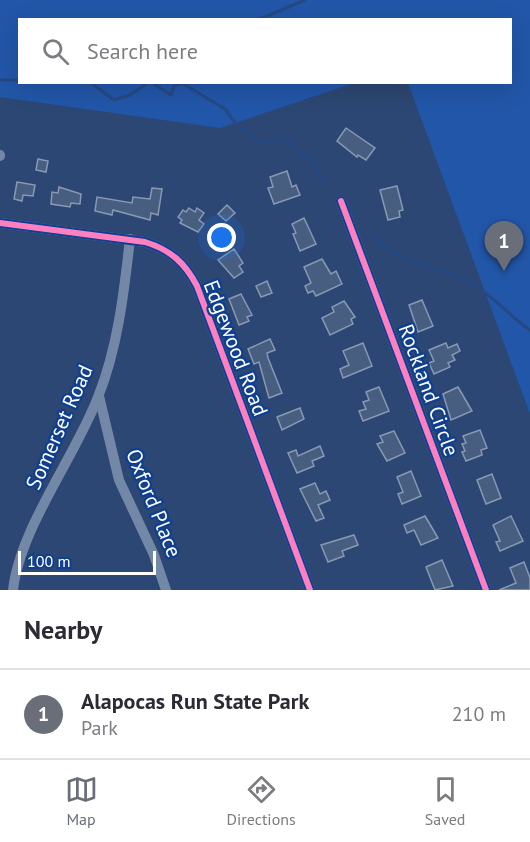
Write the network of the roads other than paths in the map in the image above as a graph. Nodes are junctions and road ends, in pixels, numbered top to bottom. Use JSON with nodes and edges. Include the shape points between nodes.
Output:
{"nodes":[{"id":1,"x":341,"y":201,"type":"dead end"},
{"id":2,"x":0,"y":223,"type":"edge"},
{"id":3,"x":130,"y":239,"type":"junction"},
{"id":4,"x":99,"y":396,"type":"junction"},
{"id":5,"x":13,"y":590,"type":"edge"},
{"id":6,"x":166,"y":590,"type":"edge"},
{"id":7,"x":310,"y":590,"type":"edge"},
{"id":8,"x":486,"y":590,"type":"edge"}],
"edges":[{"from":1,"to":8,"type":"street","name":"Rockland Circle"},
{"from":2,"to":3,"type":"street","name":"Edgewood Road"},
{"from":3,"to":4,"type":"street","name":"Somerset Road","via":[[120,311]]},
{"from":3,"to":7,"type":"street","name":"Edgewood Road","via":[[155,245],[175,256],[197,286]]},
{"from":4,"to":5,"type":"street","name":"Somerset Road","via":[[23,551]]},
{"from":4,"to":6,"type":"street","name":"Oxford Place","via":[[119,480]]}]}
